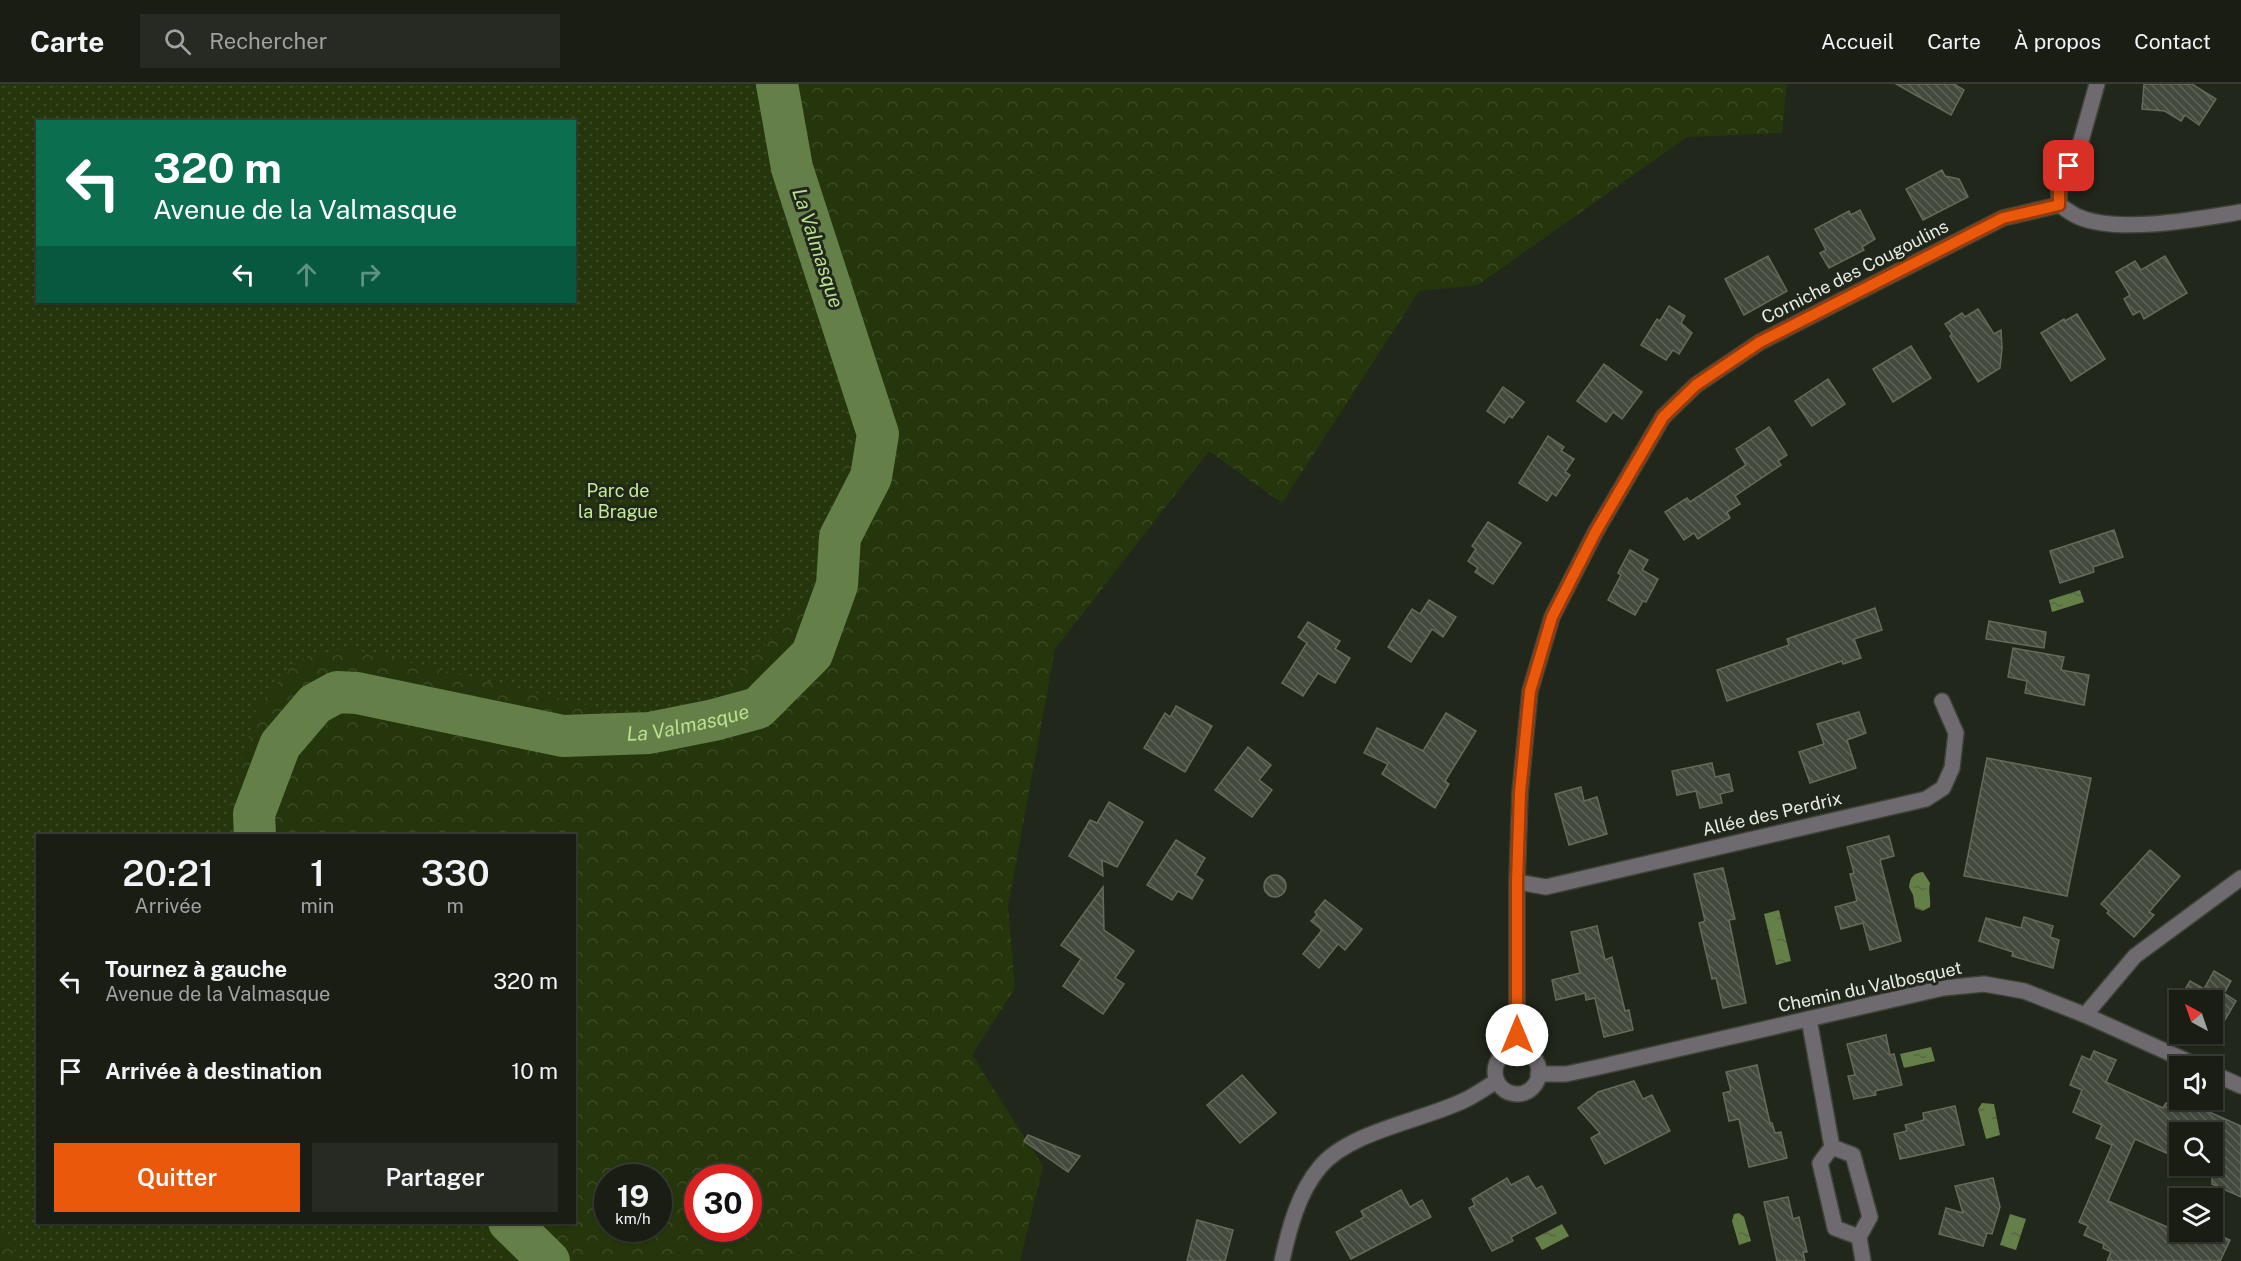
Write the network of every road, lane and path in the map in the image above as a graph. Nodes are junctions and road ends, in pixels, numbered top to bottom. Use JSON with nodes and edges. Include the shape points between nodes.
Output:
{"nodes":[{"id":1,"x":2097,"y":84,"type":"edge"},
{"id":2,"x":2059,"y":205,"type":"junction"},
{"id":3,"x":2241,"y":212,"type":"edge"},
{"id":4,"x":1942,"y":701,"type":"dead end"},
{"id":5,"x":2241,"y":878,"type":"edge"},
{"id":6,"x":1517,"y":882,"type":"junction"},
{"id":7,"x":2085,"y":1015,"type":"junction"},
{"id":8,"x":1809,"y":1019,"type":"junction"},
{"id":9,"x":1515,"y":1050,"type":"junction"},
{"id":10,"x":2176,"y":1056,"type":"edge"},
{"id":11,"x":1538,"y":1074,"type":"junction"},
{"id":12,"x":2223,"y":1078,"type":"edge"},
{"id":13,"x":1497,"y":1081,"type":"junction"},
{"id":14,"x":2241,"y":1086,"type":"edge"},
{"id":15,"x":1832,"y":1147,"type":"junction"},
{"id":16,"x":1859,"y":1237,"type":"junction"},
{"id":17,"x":1282,"y":1261,"type":"edge"},
{"id":18,"x":1863,"y":1261,"type":"edge"}],
"edges":[{"from":1,"to":2,"type":"street","via":[[2079,148],[2059,184]]},
{"from":2,"to":3,"type":"street","via":[[2080,217],[2111,224],[2179,223]]},
{"from":2,"to":6,"type":"street","name":"Corniche des Cougoulins","via":[[2003,218],[1760,342],[1696,385],[1663,417],[1595,533],[1552,617],[1530,691],[1520,793]]},
{"from":4,"to":6,"type":"street","name":"Allée des Perdrix","via":[[1956,733],[1952,768],[1943,788],[1926,799],[1546,887]]},
{"from":5,"to":7,"type":"street","via":[[2135,956]]},
{"from":6,"to":9,"type":"street","name":"Corniche des Cougoulins"},
{"from":7,"to":8,"type":"street","name":"Chemin du Valbosquet","via":[[2024,991],[1984,984],[1943,988]]},
{"from":7,"to":10,"type":"street","name":"Chemin du Valbosquet"},
{"from":8,"to":11,"type":"street","name":"Chemin du Valbosquet","via":[[1566,1074]]},
{"from":8,"to":15,"type":"street"},
{"from":9,"to":11,"type":"street","via":[[1534,1060]]},
{"from":9,"to":13,"type":"street","via":[[1498,1061]]},
{"from":11,"to":13,"type":"street","via":[[1533,1087],[1520,1094],[1506,1092]]},
{"from":12,"to":14,"type":"street"},
{"from":13,"to":17,"type":"street","via":[[1465,1100],[1345,1146],[1320,1167],[1303,1194]]},
{"from":15,"to":16,"type":"street","via":[[1853,1155],[1869,1217]]},
{"from":15,"to":16,"type":"street","via":[[1820,1163],[1835,1228]]},
{"from":16,"to":18,"type":"street"}]}
